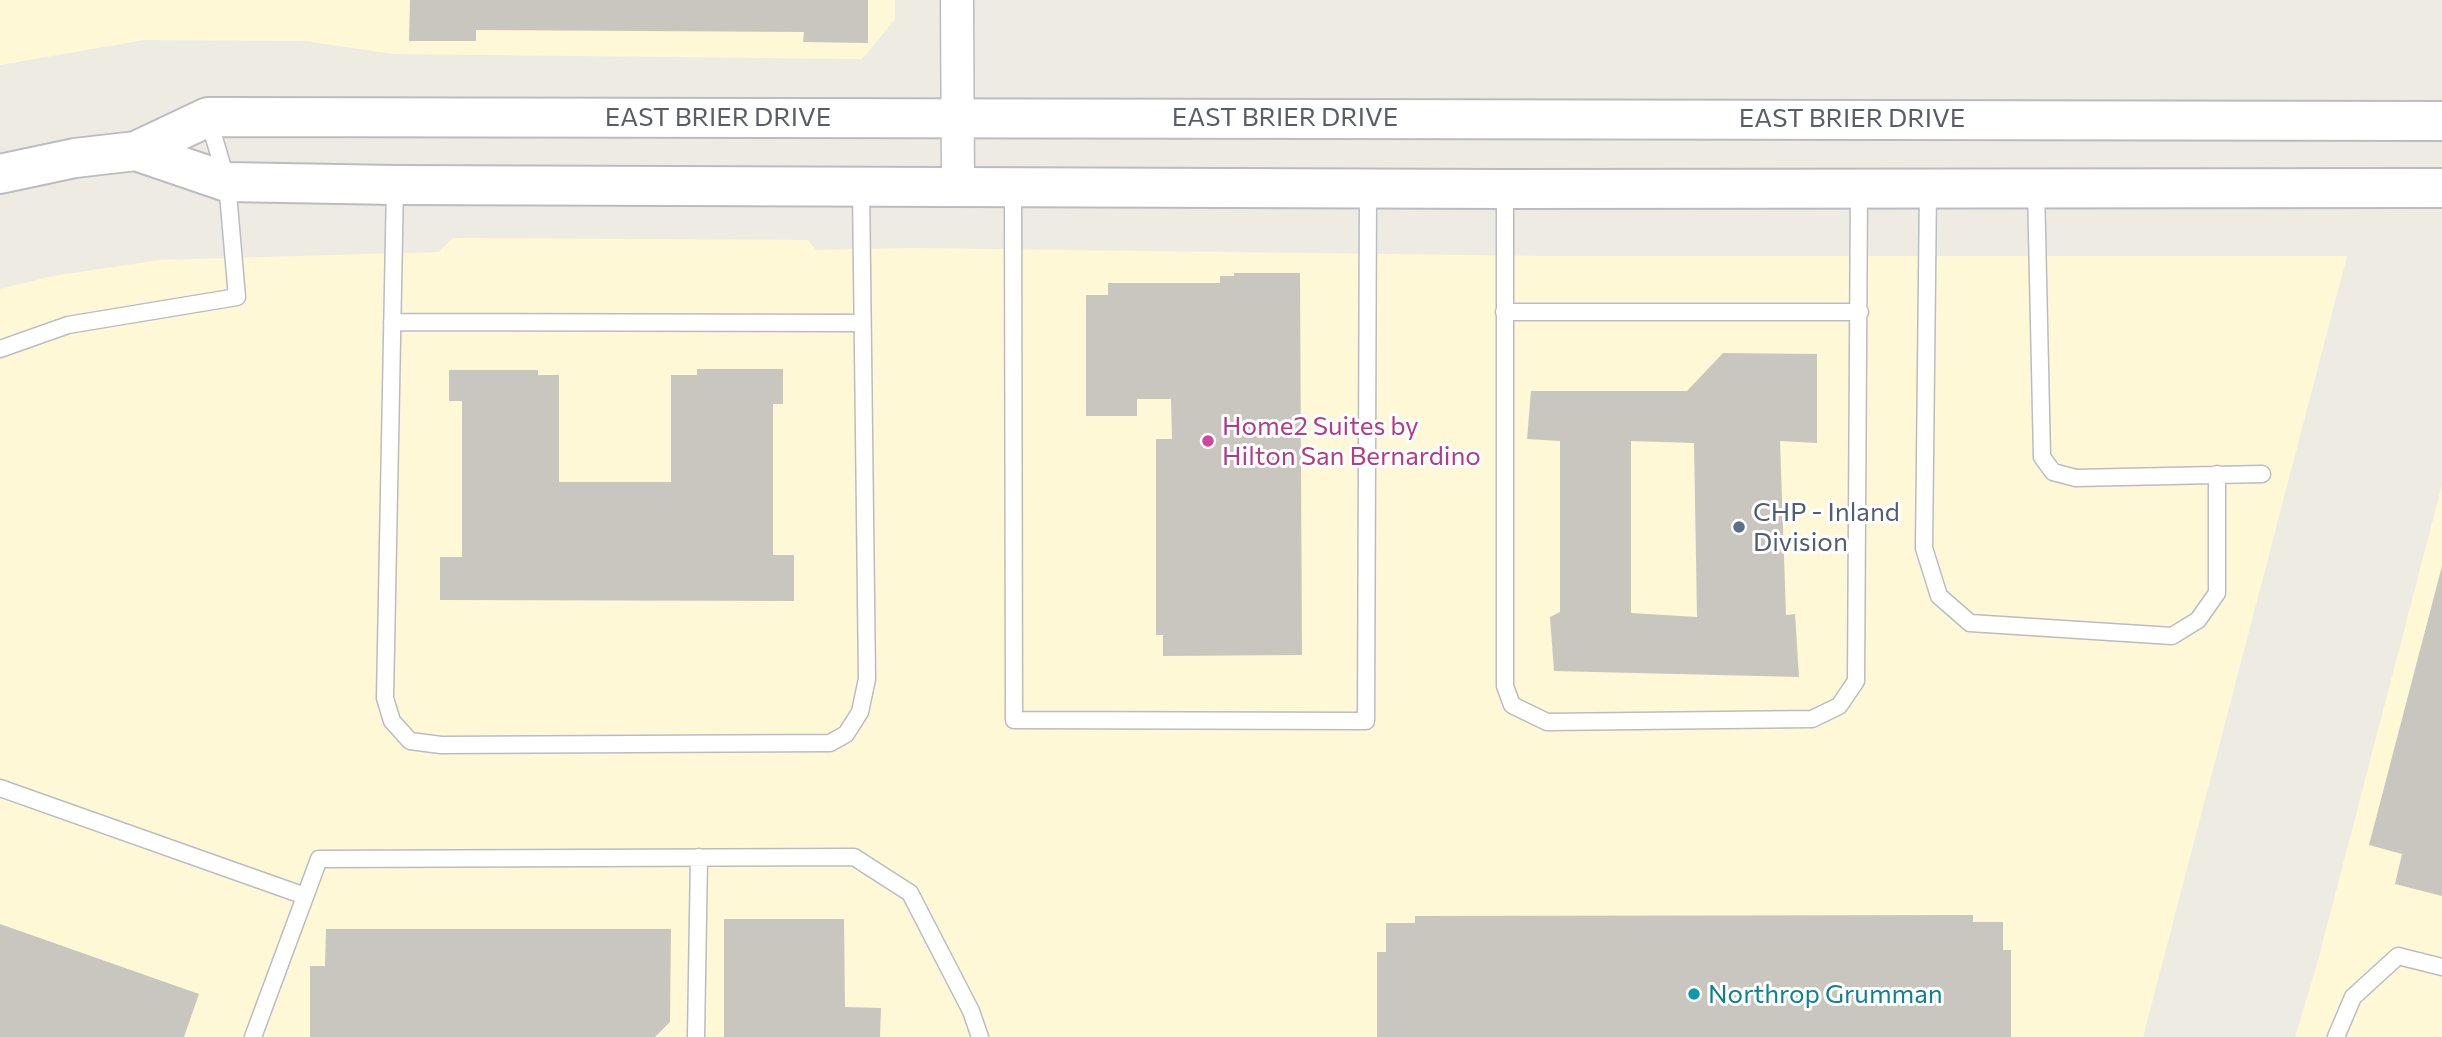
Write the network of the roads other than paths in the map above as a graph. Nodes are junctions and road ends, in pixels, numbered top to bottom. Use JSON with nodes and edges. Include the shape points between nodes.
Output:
{"nodes":[{"id":1,"x":957,"y":0,"type":"edge"},
{"id":2,"x":208,"y":117,"type":"junction"},
{"id":3,"x":957,"y":117,"type":"junction"},
{"id":4,"x":2442,"y":121,"type":"edge"},
{"id":5,"x":136,"y":151,"type":"junction"},
{"id":6,"x":0,"y":174,"type":"edge"},
{"id":7,"x":227,"y":182,"type":"junction"},
{"id":8,"x":395,"y":185,"type":"junction"},
{"id":9,"x":958,"y":186,"type":"junction"},
{"id":10,"x":861,"y":187,"type":"junction"},
{"id":11,"x":1013,"y":187,"type":"junction"},
{"id":12,"x":1368,"y":188,"type":"junction"},
{"id":13,"x":1859,"y":188,"type":"junction"},
{"id":14,"x":1928,"y":188,"type":"junction"},
{"id":15,"x":2036,"y":188,"type":"junction"},
{"id":16,"x":2442,"y":188,"type":"edge"},
{"id":17,"x":1505,"y":189,"type":"junction"},
{"id":18,"x":1504,"y":312,"type":"junction"},
{"id":19,"x":1860,"y":312,"type":"junction"},
{"id":20,"x":392,"y":322,"type":"junction"},
{"id":21,"x":861,"y":323,"type":"junction"},
{"id":22,"x":0,"y":349,"type":"edge"},
{"id":23,"x":2217,"y":474,"type":"junction"},
{"id":24,"x":2262,"y":474,"type":"dead end"},
{"id":25,"x":0,"y":788,"type":"edge"},
{"id":26,"x":699,"y":858,"type":"junction"},
{"id":27,"x":305,"y":897,"type":"junction"},
{"id":28,"x":2442,"y":967,"type":"edge"},
{"id":29,"x":253,"y":1037,"type":"edge"},
{"id":30,"x":696,"y":1037,"type":"edge"},
{"id":31,"x":980,"y":1037,"type":"edge"},
{"id":32,"x":2336,"y":1037,"type":"edge"}],
"edges":[{"from":1,"to":3,"type":"street"},
{"from":2,"to":3,"type":"street","name":"EAST BRIER DRIVE"},
{"from":2,"to":5,"type":"street","name":"EAST BRIER DRIVE"},
{"from":2,"to":7,"type":"lane"},
{"from":3,"to":4,"type":"street","name":"EAST BRIER DRIVE"},
{"from":3,"to":9,"type":"street"},
{"from":5,"to":6,"type":"street","name":"EAST BRIER DRIVE"},
{"from":5,"to":7,"type":"street","name":"EAST BRIER DRIVE"},
{"from":7,"to":8,"type":"street","name":"EAST BRIER DRIVE"},
{"from":7,"to":22,"type":"lane","via":[[237,297],[68,325]]},
{"from":8,"to":10,"type":"street","name":"EAST BRIER DRIVE"},
{"from":8,"to":20,"type":"lane"},
{"from":9,"to":10,"type":"street","name":"EAST BRIER DRIVE"},
{"from":9,"to":11,"type":"street","name":"EAST BRIER DRIVE"},
{"from":10,"to":21,"type":"lane"},
{"from":11,"to":12,"type":"street","name":"EAST BRIER DRIVE"},
{"from":11,"to":12,"type":"lane","via":[[1014,720],[1366,721]]},
{"from":12,"to":17,"type":"street","name":"EAST BRIER DRIVE"},
{"from":13,"to":14,"type":"street","name":"EAST BRIER DRIVE"},
{"from":13,"to":17,"type":"street","name":"EAST BRIER DRIVE"},
{"from":13,"to":19,"type":"lane"},
{"from":14,"to":15,"type":"street","name":"EAST BRIER DRIVE"},
{"from":14,"to":23,"type":"lane","via":[[1924,548],[1938,596],[1970,624],[2172,636],[2198,620],[2217,593]]},
{"from":15,"to":16,"type":"street","name":"EAST BRIER DRIVE"},
{"from":15,"to":23,"type":"lane","via":[[2042,457],[2053,472],[2076,478]]},
{"from":17,"to":18,"type":"lane"},
{"from":18,"to":19,"type":"lane"},
{"from":18,"to":19,"type":"lane","via":[[1505,686],[1512,705],[1548,722],[1812,719],[1839,706],[1856,681]]},
{"from":20,"to":21,"type":"lane"},
{"from":20,"to":21,"type":"lane","via":[[385,698],[392,721],[410,741],[441,745],[830,743],[846,734],[860,712],[867,679]]},
{"from":23,"to":24,"type":"lane"},
{"from":25,"to":27,"type":"lane"},
{"from":26,"to":27,"type":"lane","via":[[319,859]]},
{"from":26,"to":30,"type":"lane"},
{"from":26,"to":31,"type":"lane","via":[[854,857],[865,864],[910,893]]},
{"from":27,"to":29,"type":"lane"},
{"from":28,"to":32,"type":"lane","via":[[2398,956],[2353,997]]}]}
